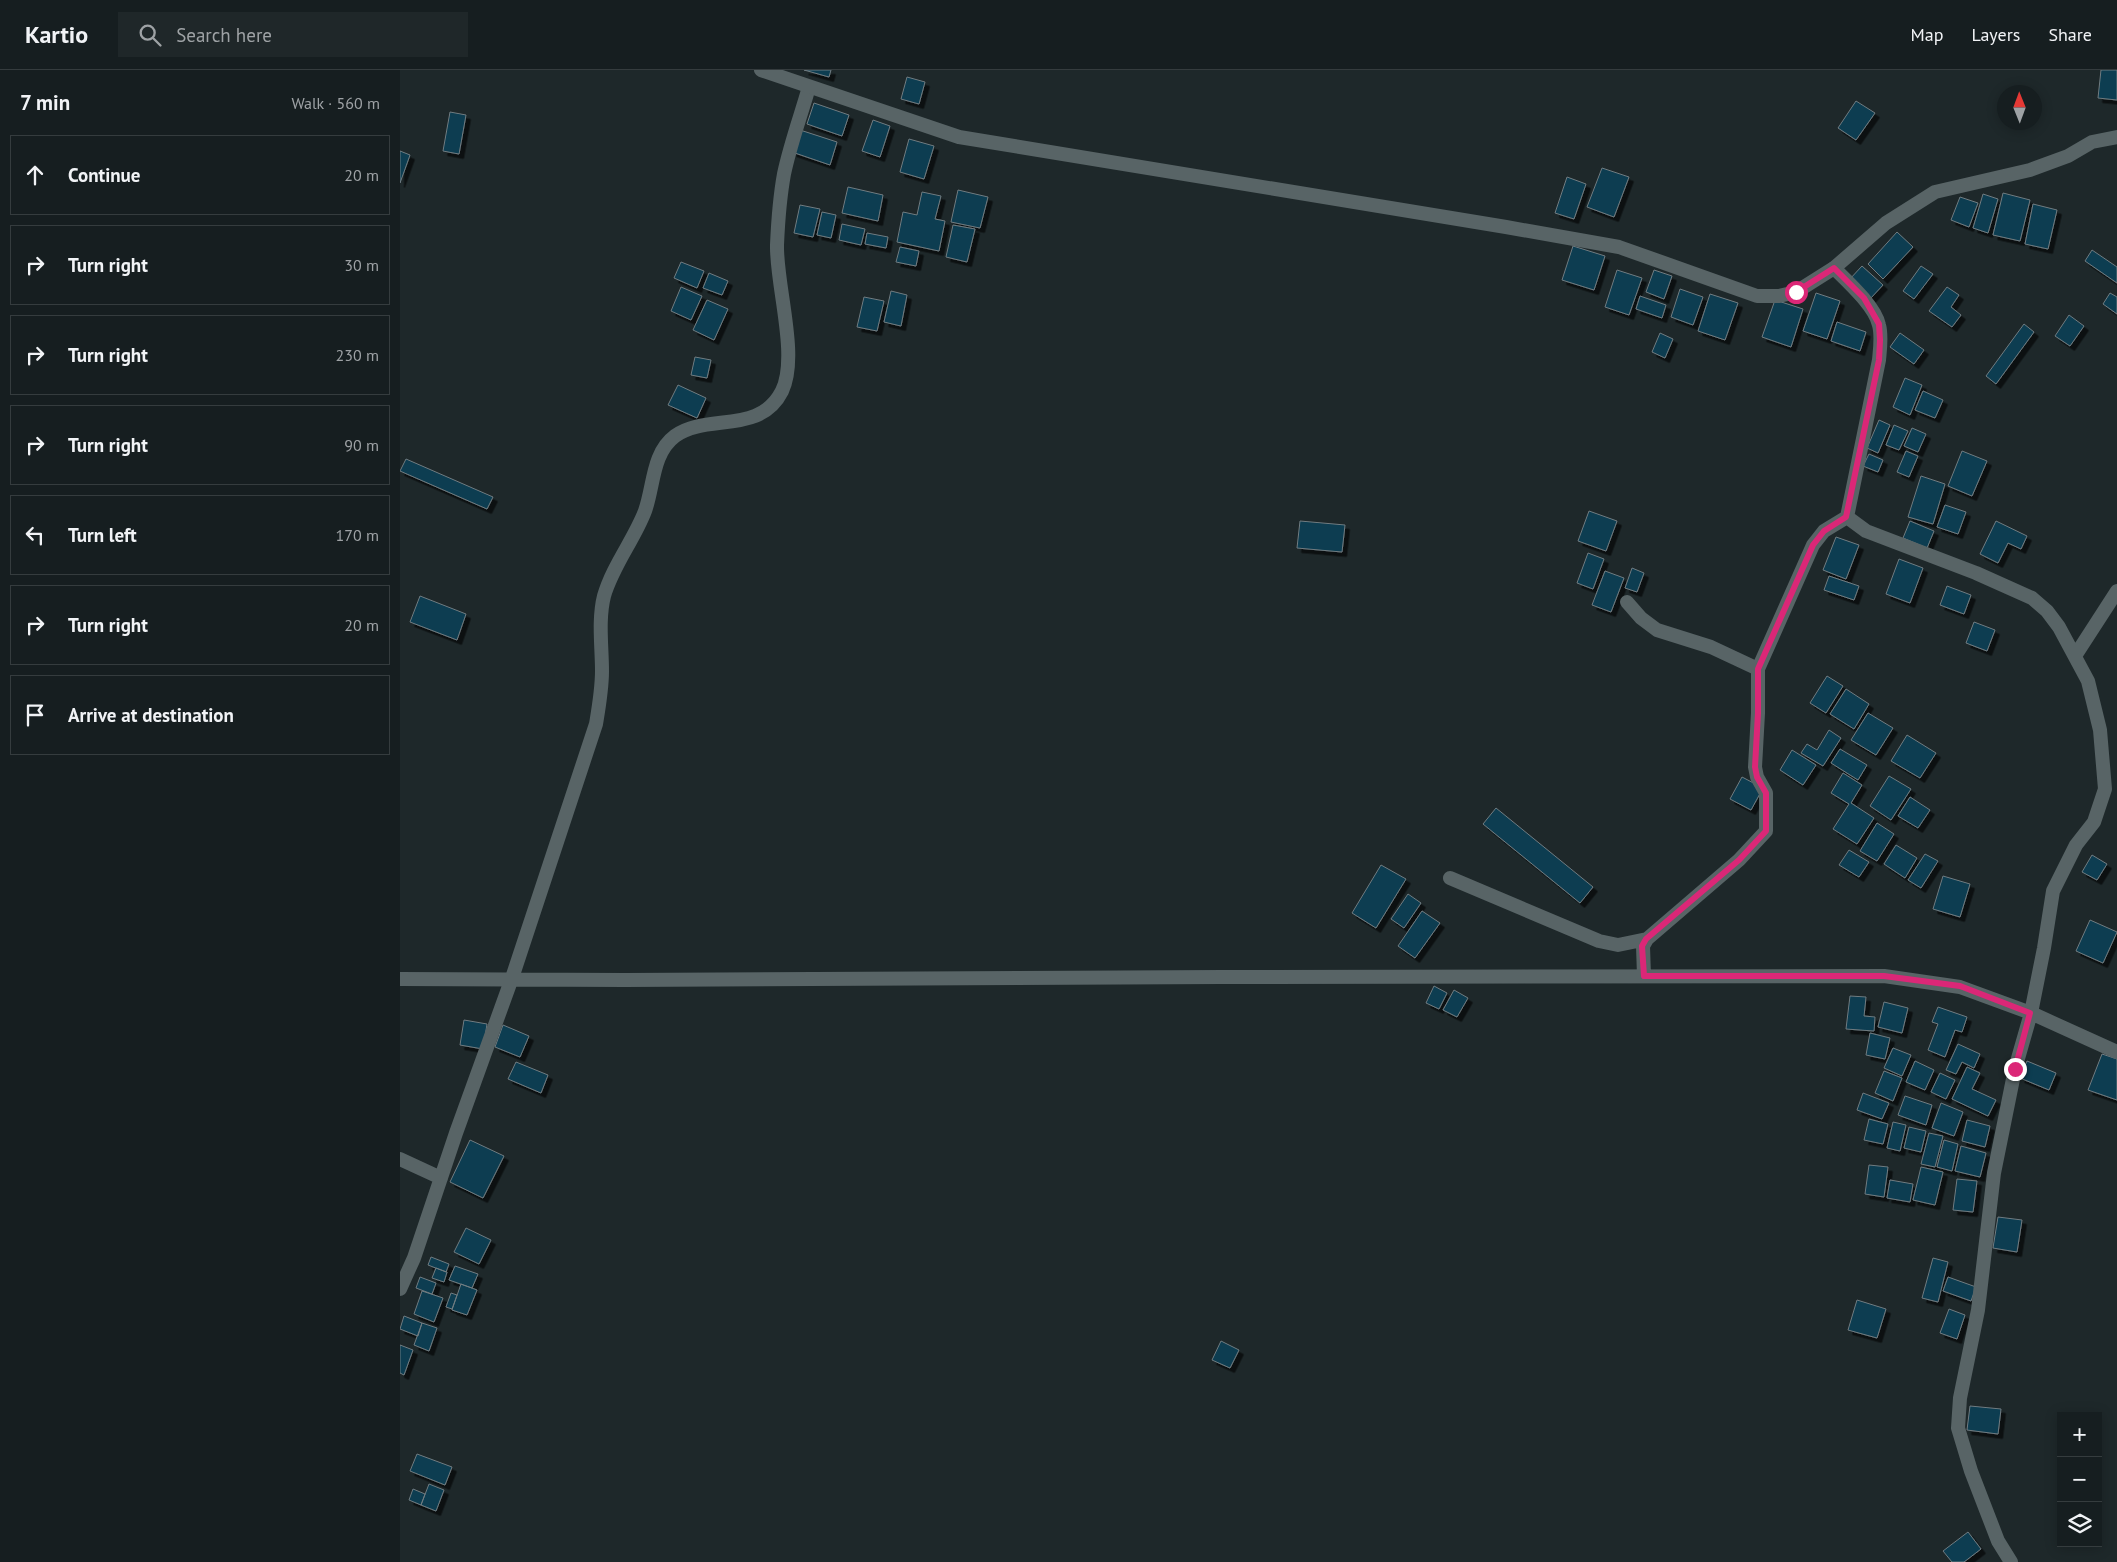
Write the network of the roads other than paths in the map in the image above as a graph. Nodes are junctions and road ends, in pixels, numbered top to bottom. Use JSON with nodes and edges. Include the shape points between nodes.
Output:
{"nodes":[{"id":1,"x":760,"y":70,"type":"edge"},
{"id":2,"x":809,"y":87,"type":"junction"},
{"id":3,"x":2117,"y":137,"type":"edge"},
{"id":4,"x":1834,"y":268,"type":"junction"},
{"id":5,"x":1846,"y":517,"type":"junction"},
{"id":6,"x":2117,"y":591,"type":"edge"},
{"id":7,"x":1627,"y":602,"type":"dead end"},
{"id":8,"x":2075,"y":656,"type":"junction"},
{"id":9,"x":1758,"y":669,"type":"junction"},
{"id":10,"x":1450,"y":878,"type":"dead end"},
{"id":11,"x":1646,"y":939,"type":"junction"},
{"id":12,"x":1644,"y":976,"type":"junction"},
{"id":13,"x":512,"y":978,"type":"junction"},
{"id":14,"x":400,"y":979,"type":"edge"},
{"id":15,"x":2030,"y":1013,"type":"junction"},
{"id":16,"x":2117,"y":1052,"type":"edge"},
{"id":17,"x":400,"y":1159,"type":"edge"},
{"id":18,"x":441,"y":1178,"type":"junction"},
{"id":19,"x":400,"y":1288,"type":"edge"},
{"id":20,"x":2011,"y":1562,"type":"edge"}],
"edges":[{"from":1,"to":2,"type":"street"},
{"from":2,"to":4,"type":"street","via":[[959,137],[1619,247],[1756,296],[1796,292]]},
{"from":2,"to":13,"type":"street","via":[[784,174],[777,247],[787,340],[788,374],[782,392],[772,404],[752,418],[688,428],[665,446],[657,462],[645,511],[604,597],[602,694],[596,724]]},
{"from":3,"to":4,"type":"street","via":[[2092,142],[2068,156],[2030,170],[1935,192],[1886,223]]},
{"from":4,"to":5,"type":"street","via":[[1864,298],[1879,324],[1880,340],[1879,360]]},
{"from":5,"to":8,"type":"street","via":[[1866,532],[1976,573],[2032,598],[2059,627]]},
{"from":5,"to":9,"type":"street","via":[[1824,531],[1813,545]]},
{"from":6,"to":8,"type":"street"},
{"from":7,"to":9,"type":"street","via":[[1657,630],[1711,647]]},
{"from":8,"to":15,"type":"street","via":[[2088,681],[2100,730],[2105,789],[2094,822],[2076,845],[2053,892]]},
{"from":9,"to":11,"type":"street","via":[[1755,767],[1766,793],[1766,831],[1739,860]]},
{"from":10,"to":11,"type":"street","via":[[1599,942],[1618,945]]},
{"from":11,"to":12,"type":"street","via":[[1642,946]]},
{"from":12,"to":13,"type":"street"},
{"from":12,"to":15,"type":"street","via":[[1884,976],[1960,986]]},
{"from":13,"to":14,"type":"street"},
{"from":13,"to":18,"type":"street"},
{"from":15,"to":16,"type":"street"},
{"from":15,"to":20,"type":"street","via":[[1994,1173],[1978,1310],[1960,1398],[1958,1428],[1998,1541]]},
{"from":17,"to":18,"type":"street"},
{"from":18,"to":19,"type":"street","via":[[414,1258]]}]}
